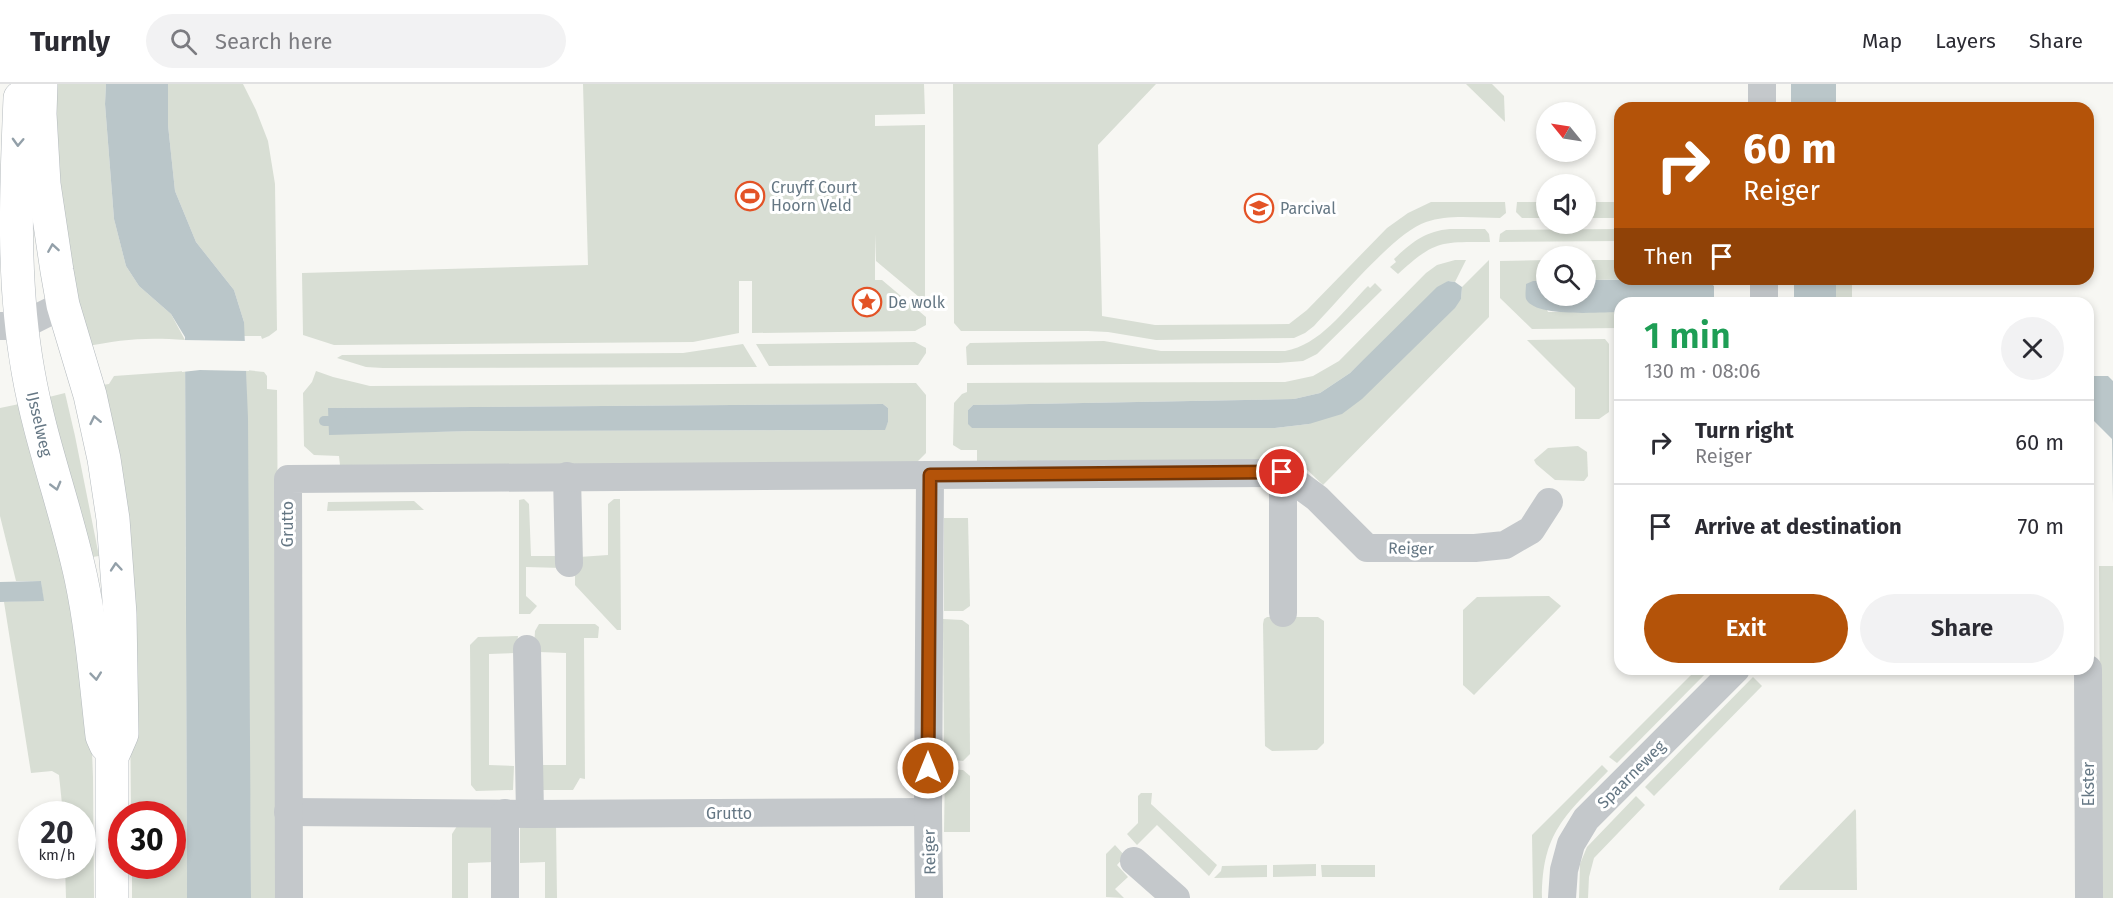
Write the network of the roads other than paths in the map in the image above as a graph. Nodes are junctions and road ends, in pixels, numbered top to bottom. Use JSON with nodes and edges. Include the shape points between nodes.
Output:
{"nodes":[{"id":1,"x":20,"y":84,"type":"edge"},
{"id":2,"x":40,"y":84,"type":"edge"},
{"id":3,"x":1762,"y":84,"type":"edge"},
{"id":4,"x":1762,"y":102,"type":"edge"},
{"id":5,"x":10,"y":293,"type":"edge"},
{"id":6,"x":63,"y":305,"type":"junction"},
{"id":7,"x":11,"y":326,"type":"edge"},
{"id":8,"x":1282,"y":472,"type":"junction"},
{"id":9,"x":930,"y":475,"type":"junction"},
{"id":10,"x":567,"y":476,"type":"junction"},
{"id":11,"x":1549,"y":502,"type":"dead end"},
{"id":12,"x":569,"y":563,"type":"dead end"},
{"id":13,"x":1283,"y":613,"type":"dead end"},
{"id":14,"x":527,"y":649,"type":"dead end"},
{"id":15,"x":1730,"y":675,"type":"edge"},
{"id":16,"x":2088,"y":675,"type":"edge"},
{"id":17,"x":112,"y":757,"type":"junction"},
{"id":18,"x":288,"y":812,"type":"junction"},
{"id":19,"x":928,"y":812,"type":"junction"},
{"id":20,"x":518,"y":813,"type":"junction"},
{"id":21,"x":1134,"y":861,"type":"dead end"},
{"id":22,"x":112,"y":898,"type":"edge"},
{"id":23,"x":289,"y":898,"type":"edge"},
{"id":24,"x":505,"y":898,"type":"edge"},
{"id":25,"x":930,"y":898,"type":"edge"},
{"id":26,"x":1176,"y":898,"type":"edge"},
{"id":27,"x":1562,"y":898,"type":"edge"},
{"id":28,"x":2089,"y":898,"type":"edge"}],
"edges":[{"from":1,"to":5,"type":"street","name":"IJsselweg","one_way":true},
{"from":6,"to":2,"type":"street","name":"IJsselweg","one_way":true,"via":[[44,184]]},
{"from":3,"to":4,"type":"street"},
{"from":5,"to":6,"type":"street"},
{"from":5,"to":7,"type":"street","name":"IJsselweg"},
{"from":6,"to":7,"type":"street"},
{"from":17,"to":6,"type":"street","name":"IJsselweg","one_way":true,"via":[[122,734],[120,614],[113,519],[90,395]]},
{"from":7,"to":17,"type":"street","name":"IJsselweg","one_way":true,"via":[[32,390],[81,577],[102,736]]},
{"from":8,"to":9,"type":"street"},
{"from":8,"to":11,"type":"street","name":"Reiger","via":[[1317,498],[1367,548],[1505,545],[1531,530]]},
{"from":8,"to":13,"type":"street"},
{"from":9,"to":10,"type":"street","name":"Grutto"},
{"from":9,"to":19,"type":"street","name":"Reiger"},
{"from":10,"to":12,"type":"street"},
{"from":10,"to":18,"type":"street","name":"Grutto","via":[[288,479]]},
{"from":14,"to":20,"type":"street"},
{"from":15,"to":27,"type":"street","name":"Spaarneweg","via":[[1586,819],[1570,844]]},
{"from":16,"to":28,"type":"street","name":"Ekster"},
{"from":17,"to":22,"type":"street","name":"IJsselweg"},
{"from":18,"to":20,"type":"street","name":"Grutto"},
{"from":18,"to":23,"type":"street","name":"Grutto"},
{"from":19,"to":20,"type":"street","name":"Grutto"},
{"from":19,"to":25,"type":"street","name":"Reiger"},
{"from":20,"to":24,"type":"street"},
{"from":21,"to":26,"type":"street"}]}
